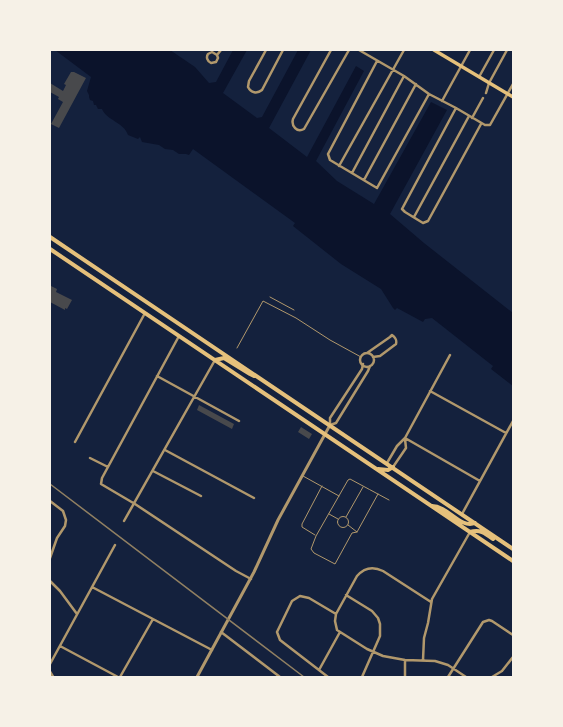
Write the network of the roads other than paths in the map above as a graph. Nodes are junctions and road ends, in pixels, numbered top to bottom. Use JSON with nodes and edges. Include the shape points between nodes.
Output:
{"nodes":[{"id":1,"x":221,"y":50,"type":"edge"},
{"id":2,"x":266,"y":50,"type":"edge"},
{"id":3,"x":283,"y":50,"type":"edge"},
{"id":4,"x":331,"y":50,"type":"edge"},
{"id":5,"x":349,"y":50,"type":"edge"},
{"id":6,"x":359,"y":50,"type":"edge"},
{"id":7,"x":404,"y":50,"type":"edge"},
{"id":8,"x":434,"y":50,"type":"edge"},
{"id":9,"x":470,"y":50,"type":"edge"},
{"id":10,"x":494,"y":50,"type":"edge"},
{"id":11,"x":507,"y":50,"type":"edge"},
{"id":12,"x":217,"y":54,"type":"junction"},
{"id":13,"x":377,"y":61,"type":"junction"},
{"id":14,"x":461,"y":66,"type":"junction"},
{"id":15,"x":392,"y":70,"type":"junction"},
{"id":16,"x":404,"y":76,"type":"junction"},
{"id":17,"x":479,"y":77,"type":"junction"},
{"id":18,"x":489,"y":83,"type":"junction"},
{"id":19,"x":416,"y":84,"type":"junction"},
{"id":20,"x":513,"y":84,"type":"edge"},
{"id":21,"x":486,"y":93,"type":"dead end"},
{"id":22,"x":429,"y":94,"type":"junction"},
{"id":23,"x":508,"y":94,"type":"junction"},
{"id":24,"x":513,"y":97,"type":"edge"},
{"id":25,"x":483,"y":98,"type":"dead end"},
{"id":26,"x":442,"y":101,"type":"junction"},
{"id":27,"x":456,"y":108,"type":"junction"},
{"id":28,"x":470,"y":117,"type":"junction"},
{"id":29,"x":481,"y":124,"type":"junction"},
{"id":30,"x":339,"y":166,"type":"junction"},
{"id":31,"x":352,"y":173,"type":"junction"},
{"id":32,"x":364,"y":180,"type":"junction"},
{"id":33,"x":414,"y":217,"type":"junction"},
{"id":34,"x":50,"y":237,"type":"edge"},
{"id":35,"x":52,"y":241,"type":"edge"},
{"id":36,"x":50,"y":249,"type":"edge"},
{"id":37,"x":270,"y":297,"type":"dead end"},
{"id":38,"x":294,"y":310,"type":"dead end"},
{"id":39,"x":145,"y":313,"type":"junction"},
{"id":40,"x":179,"y":336,"type":"junction"},
{"id":41,"x":237,"y":348,"type":"dead end"},
{"id":42,"x":217,"y":350,"type":"junction"},
{"id":43,"x":367,"y":353,"type":"junction"},
{"id":44,"x":450,"y":354,"type":"dead end"},
{"id":45,"x":207,"y":355,"type":"junction"},
{"id":46,"x":361,"y":357,"type":"junction"},
{"id":47,"x":374,"y":357,"type":"junction"},
{"id":48,"x":215,"y":360,"type":"junction"},
{"id":49,"x":363,"y":364,"type":"junction"},
{"id":50,"x":370,"y":366,"type":"junction"},
{"id":51,"x":157,"y":376,"type":"junction"},
{"id":52,"x":260,"y":378,"type":"junction"},
{"id":53,"x":430,"y":391,"type":"junction"},
{"id":54,"x":193,"y":396,"type":"junction"},
{"id":55,"x":238,"y":421,"type":"dead end"},
{"id":56,"x":513,"y":421,"type":"edge"},
{"id":57,"x":330,"y":425,"type":"junction"},
{"id":58,"x":325,"y":434,"type":"junction"},
{"id":59,"x":506,"y":434,"type":"junction"},
{"id":60,"x":405,"y":438,"type":"junction"},
{"id":61,"x":75,"y":442,"type":"dead end"},
{"id":62,"x":165,"y":450,"type":"junction"},
{"id":63,"x":90,"y":458,"type":"dead end"},
{"id":64,"x":387,"y":464,"type":"junction"},
{"id":65,"x":108,"y":467,"type":"junction"},
{"id":66,"x":393,"y":467,"type":"junction"},
{"id":67,"x":375,"y":468,"type":"junction"},
{"id":68,"x":153,"y":471,"type":"junction"},
{"id":69,"x":302,"y":476,"type":"junction"},
{"id":70,"x":480,"y":481,"type":"junction"},
{"id":71,"x":322,"y":486,"type":"junction"},
{"id":72,"x":363,"y":486,"type":"junction"},
{"id":73,"x":378,"y":494,"type":"junction"},
{"id":74,"x":201,"y":496,"type":"dead end"},
{"id":75,"x":339,"y":496,"type":"junction"},
{"id":76,"x":254,"y":498,"type":"dead end"},
{"id":77,"x":390,"y":500,"type":"dead end"},
{"id":78,"x":50,"y":501,"type":"edge"},
{"id":79,"x":135,"y":504,"type":"junction"},
{"id":80,"x":431,"y":506,"type":"junction"},
{"id":81,"x":328,"y":514,"type":"junction"},
{"id":82,"x":462,"y":514,"type":"junction"},
{"id":83,"x":346,"y":518,"type":"junction"},
{"id":84,"x":339,"y":520,"type":"junction"},
{"id":85,"x":124,"y":521,"type":"dead end"},
{"id":86,"x":476,"y":524,"type":"junction"},
{"id":87,"x":348,"y":525,"type":"junction"},
{"id":88,"x":357,"y":532,"type":"junction"},
{"id":89,"x":470,"y":532,"type":"junction"},
{"id":90,"x":316,"y":536,"type":"junction"},
{"id":91,"x":115,"y":545,"type":"dead end"},
{"id":92,"x":512,"y":548,"type":"edge"},
{"id":93,"x":50,"y":558,"type":"edge"},
{"id":94,"x":513,"y":561,"type":"edge"},
{"id":95,"x":251,"y":579,"type":"junction"},
{"id":96,"x":50,"y":581,"type":"edge"},
{"id":97,"x":92,"y":587,"type":"junction"},
{"id":98,"x":346,"y":595,"type":"junction"},
{"id":99,"x":431,"y":602,"type":"junction"},
{"id":100,"x":77,"y":614,"type":"junction"},
{"id":101,"x":336,"y":614,"type":"junction"},
{"id":102,"x":153,"y":619,"type":"junction"},
{"id":103,"x":221,"y":632,"type":"junction"},
{"id":104,"x":340,"y":632,"type":"junction"},
{"id":105,"x":513,"y":636,"type":"edge"},
{"id":106,"x":60,"y":646,"type":"junction"},
{"id":107,"x":212,"y":650,"type":"junction"},
{"id":108,"x":372,"y":652,"type":"junction"},
{"id":109,"x":513,"y":657,"type":"edge"},
{"id":110,"x":405,"y":660,"type":"junction"},
{"id":111,"x":423,"y":660,"type":"junction"},
{"id":112,"x":50,"y":664,"type":"edge"},
{"id":113,"x":454,"y":669,"type":"junction"},
{"id":114,"x":319,"y":670,"type":"junction"},
{"id":115,"x":50,"y":672,"type":"edge"},
{"id":116,"x":274,"y":672,"type":"junction"},
{"id":117,"x":272,"y":676,"type":"dead end"},
{"id":118,"x":53,"y":677,"type":"edge"},
{"id":119,"x":119,"y":677,"type":"edge"},
{"id":120,"x":197,"y":677,"type":"edge"},
{"id":121,"x":280,"y":677,"type":"edge"},
{"id":122,"x":328,"y":677,"type":"edge"},
{"id":123,"x":362,"y":677,"type":"edge"},
{"id":124,"x":405,"y":677,"type":"edge"},
{"id":125,"x":448,"y":677,"type":"edge"},
{"id":126,"x":466,"y":677,"type":"edge"},
{"id":127,"x":492,"y":677,"type":"edge"}],
"edges":[{"from":1,"to":12,"type":"street"},
{"from":2,"to":3,"type":"street","via":[[248,84],[250,90],[256,93],[263,88]]},
{"from":4,"to":5,"type":"street","via":[[293,119],[292,125],[296,130],[304,129]]},
{"from":6,"to":13,"type":"street"},
{"from":7,"to":15,"type":"street"},
{"from":8,"to":14,"type":"main road"},
{"from":9,"to":14,"type":"street"},
{"from":10,"to":17,"type":"street"},
{"from":11,"to":18,"type":"street"},
{"from":12,"to":12,"type":"street","via":[[210,52],[207,55],[208,61],[215,63]]},
{"from":13,"to":15,"type":"street"},
{"from":13,"to":30,"type":"street","via":[[328,154],[330,160]]},
{"from":14,"to":17,"type":"main road"},
{"from":14,"to":26,"type":"street"},
{"from":15,"to":16,"type":"street"},
{"from":15,"to":30,"type":"street"},
{"from":16,"to":19,"type":"street"},
{"from":16,"to":31,"type":"street"},
{"from":17,"to":18,"type":"main road"},
{"from":18,"to":21,"type":"street"},
{"from":18,"to":23,"type":"main road"},
{"from":19,"to":22,"type":"street"},
{"from":19,"to":32,"type":"street"},
{"from":20,"to":23,"type":"street"},
{"from":22,"to":26,"type":"street"},
{"from":22,"to":32,"type":"street","via":[[377,188]]},
{"from":23,"to":24,"type":"main road"},
{"from":23,"to":29,"type":"street","via":[[490,125]]},
{"from":25,"to":28,"type":"street"},
{"from":26,"to":27,"type":"street"},
{"from":27,"to":28,"type":"street"},
{"from":27,"to":33,"type":"street","via":[[402,209]]},
{"from":28,"to":29,"type":"street"},
{"from":28,"to":33,"type":"street"},
{"from":29,"to":33,"type":"street","via":[[428,221],[423,223]]},
{"from":30,"to":31,"type":"street"},
{"from":31,"to":32,"type":"street"},
{"from":34,"to":35,"type":"main road"},
{"from":35,"to":42,"type":"main road"},
{"from":36,"to":39,"type":"main road"},
{"from":37,"to":38,"type":"lane"},
{"from":39,"to":40,"type":"main road"},
{"from":39,"to":61,"type":"street"},
{"from":40,"to":45,"type":"main road"},
{"from":40,"to":51,"type":"street"},
{"from":41,"to":46,"type":"lane","via":[[263,301]]},
{"from":42,"to":45,"type":"main road"},
{"from":42,"to":52,"type":"main road"},
{"from":43,"to":46,"type":"street"},
{"from":43,"to":47,"type":"street"},
{"from":43,"to":47,"type":"street","via":[[390,337],[395,337],[396,344],[380,356]]},
{"from":44,"to":53,"type":"street"},
{"from":45,"to":48,"type":"main road"},
{"from":46,"to":49,"type":"street"},
{"from":47,"to":50,"type":"street"},
{"from":48,"to":52,"type":"main road","via":[[224,358]]},
{"from":48,"to":54,"type":"street"},
{"from":48,"to":58,"type":"main road"},
{"from":49,"to":50,"type":"street"},
{"from":49,"to":57,"type":"street","via":[[330,418]]},
{"from":50,"to":57,"type":"street","via":[[349,404],[336,423]]},
{"from":51,"to":54,"type":"street"},
{"from":51,"to":65,"type":"street"},
{"from":52,"to":57,"type":"main road"},
{"from":53,"to":59,"type":"street"},
{"from":53,"to":60,"type":"street"},
{"from":54,"to":55,"type":"street"},
{"from":54,"to":62,"type":"street"},
{"from":56,"to":59,"type":"street"},
{"from":57,"to":58,"type":"street"},
{"from":57,"to":64,"type":"main road"},
{"from":58,"to":67,"type":"main road"},
{"from":58,"to":69,"type":"street"},
{"from":59,"to":70,"type":"street"},
{"from":60,"to":64,"type":"street","via":[[397,446]]},
{"from":60,"to":66,"type":"street","via":[[406,448]]},
{"from":60,"to":70,"type":"street"},
{"from":62,"to":68,"type":"street"},
{"from":62,"to":76,"type":"street"},
{"from":63,"to":65,"type":"street"},
{"from":64,"to":66,"type":"main road"},
{"from":65,"to":79,"type":"street","via":[[101,484]]},
{"from":66,"to":67,"type":"main road","via":[[388,470]]},
{"from":66,"to":82,"type":"main road"},
{"from":67,"to":80,"type":"main road"},
{"from":68,"to":74,"type":"street"},
{"from":68,"to":79,"type":"street"},
{"from":69,"to":71,"type":"lane"},
{"from":69,"to":95,"type":"street","via":[[276,524]]},
{"from":70,"to":82,"type":"street"},
{"from":71,"to":75,"type":"lane"},
{"from":71,"to":90,"type":"lane","via":[[302,524],[302,527]]},
{"from":72,"to":73,"type":"lane"},
{"from":72,"to":75,"type":"lane","via":[[350,479]]},
{"from":72,"to":83,"type":"lane"},
{"from":73,"to":77,"type":"lane"},
{"from":73,"to":88,"type":"lane"},
{"from":75,"to":81,"type":"lane"},
{"from":78,"to":93,"type":"street","via":[[63,511],[66,520]]},
{"from":79,"to":85,"type":"street"},
{"from":79,"to":95,"type":"street"},
{"from":80,"to":86,"type":"main road","via":[[441,508],[465,524]]},
{"from":80,"to":89,"type":"main road"},
{"from":81,"to":84,"type":"lane"},
{"from":81,"to":90,"type":"lane"},
{"from":82,"to":86,"type":"main road"},
{"from":83,"to":84,"type":"lane","via":[[342,517]]},
{"from":83,"to":87,"type":"lane","via":[[349,521]]},
{"from":84,"to":87,"type":"lane","via":[[340,527],[345,528]]},
{"from":86,"to":92,"type":"main road"},
{"from":87,"to":88,"type":"lane"},
{"from":88,"to":90,"type":"lane","via":[[352,534],[335,564],[314,554],[311,549]]},
{"from":89,"to":92,"type":"main road","via":[[482,531],[504,546]]},
{"from":89,"to":94,"type":"main road"},
{"from":89,"to":99,"type":"street"},
{"from":91,"to":97,"type":"street"},
{"from":95,"to":103,"type":"street"},
{"from":96,"to":100,"type":"street"},
{"from":97,"to":100,"type":"street"},
{"from":97,"to":102,"type":"street"},
{"from":98,"to":99,"type":"street","via":[[359,573],[374,568],[383,571]]},
{"from":98,"to":101,"type":"street"},
{"from":98,"to":108,"type":"street","via":[[370,609],[378,618],[380,633]]},
{"from":99,"to":111,"type":"street","via":[[424,638]]},
{"from":100,"to":106,"type":"street"},
{"from":101,"to":104,"type":"street","via":[[335,625]]},
{"from":101,"to":114,"type":"street","via":[[309,598],[300,596],[292,601],[278,630],[280,640]]},
{"from":102,"to":107,"type":"street"},
{"from":102,"to":119,"type":"street"},
{"from":103,"to":107,"type":"street"},
{"from":103,"to":116,"type":"street"},
{"from":104,"to":108,"type":"street"},
{"from":104,"to":114,"type":"street"},
{"from":105,"to":113,"type":"street","via":[[492,621],[483,622]]},
{"from":106,"to":112,"type":"street"},
{"from":106,"to":119,"type":"street"},
{"from":107,"to":120,"type":"street"},
{"from":108,"to":110,"type":"street"},
{"from":108,"to":123,"type":"street"},
{"from":109,"to":127,"type":"street","via":[[502,671]]},
{"from":110,"to":111,"type":"street"},
{"from":110,"to":124,"type":"street"},
{"from":111,"to":113,"type":"street","via":[[441,663]]},
{"from":113,"to":125,"type":"street"},
{"from":113,"to":126,"type":"street"},
{"from":114,"to":122,"type":"street"},
{"from":115,"to":118,"type":"street"},
{"from":116,"to":117,"type":"street"},
{"from":116,"to":121,"type":"street"}]}
